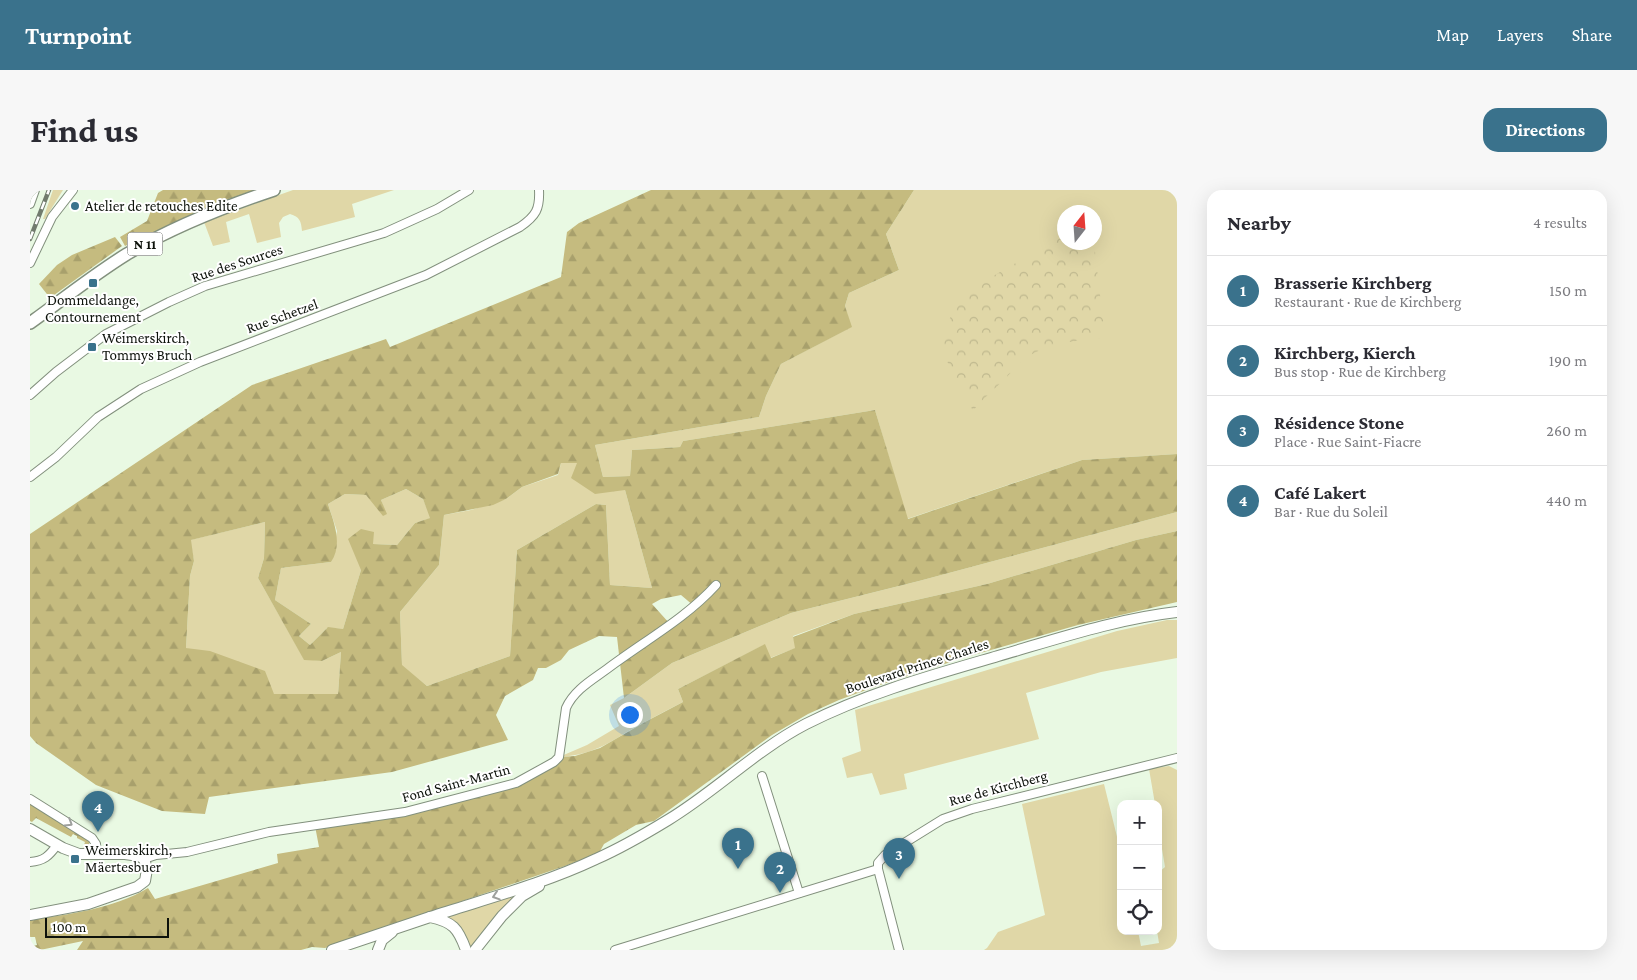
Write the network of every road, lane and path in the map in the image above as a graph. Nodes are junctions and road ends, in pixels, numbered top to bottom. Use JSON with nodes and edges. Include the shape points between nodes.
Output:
{"nodes":[{"id":1,"x":35,"y":190,"type":"edge"},
{"id":2,"x":73,"y":190,"type":"edge"},
{"id":3,"x":274,"y":190,"type":"edge"},
{"id":4,"x":469,"y":190,"type":"edge"},
{"id":5,"x":539,"y":190,"type":"edge"},
{"id":6,"x":30,"y":204,"type":"edge"},
{"id":7,"x":30,"y":263,"type":"edge"},
{"id":8,"x":30,"y":324,"type":"edge"},
{"id":9,"x":30,"y":395,"type":"edge"},
{"id":10,"x":30,"y":478,"type":"edge"},
{"id":11,"x":716,"y":585,"type":"dead end"},
{"id":12,"x":1177,"y":612,"type":"edge"},
{"id":13,"x":1177,"y":758,"type":"edge"},
{"id":14,"x":762,"y":776,"type":"dead end"},
{"id":15,"x":30,"y":799,"type":"edge"},
{"id":16,"x":30,"y":829,"type":"edge"},
{"id":17,"x":57,"y":845,"type":"junction"},
{"id":18,"x":97,"y":855,"type":"junction"},
{"id":19,"x":144,"y":859,"type":"junction"},
{"id":20,"x":30,"y":862,"type":"edge"},
{"id":21,"x":878,"y":869,"type":"junction"},
{"id":22,"x":559,"y":875,"type":"junction"},
{"id":23,"x":799,"y":894,"type":"junction"},
{"id":24,"x":30,"y":915,"type":"edge"},
{"id":25,"x":430,"y":918,"type":"junction"},
{"id":26,"x":401,"y":926,"type":"junction"},
{"id":27,"x":332,"y":950,"type":"edge"},
{"id":28,"x":378,"y":950,"type":"edge"},
{"id":29,"x":466,"y":950,"type":"edge"},
{"id":30,"x":475,"y":950,"type":"edge"},
{"id":31,"x":615,"y":950,"type":"edge"},
{"id":32,"x":899,"y":950,"type":"edge"}],
"edges":[{"from":1,"to":6,"type":"street"},
{"from":2,"to":7,"type":"street","via":[[52,217]]},
{"from":3,"to":8,"type":"main road","number":"N 11","via":[[207,214],[156,238],[120,259]]},
{"from":4,"to":9,"type":"street","name":"Rue des Sources","via":[[384,234],[205,286],[162,305],[106,334]]},
{"from":5,"to":10,"type":"street","name":"Rue Schetzel","via":[[537,212],[520,227],[426,275],[200,362],[141,389],[98,417]]},
{"from":11,"to":19,"type":"street","name":"Fond Saint-Martin","via":[[694,606],[581,688],[566,708],[559,757],[516,783],[406,812],[269,832]]},
{"from":12,"to":22,"type":"main road","name":"Boulevard Prince Charles","via":[[1093,628],[887,689],[842,707],[770,746],[649,831]]},
{"from":13,"to":21,"type":"street","name":"Rue de Kirchberg","via":[[943,819],[885,855],[878,862]]},
{"from":14,"to":23,"type":"street"},
{"from":15,"to":18,"type":"street","one_way":true,"via":[[92,838]]},
{"from":16,"to":17,"type":"main road"},
{"from":17,"to":18,"type":"main road","via":[[79,854]]},
{"from":17,"to":20,"type":"street","via":[[48,857]]},
{"from":18,"to":19,"type":"main road","via":[[125,854]]},
{"from":19,"to":24,"type":"main road","via":[[147,875],[138,887],[88,904]]},
{"from":21,"to":23,"type":"street"},
{"from":21,"to":32,"type":"street"},
{"from":22,"to":25,"type":"main road","name":"Boulevard Prince Charles","one_way":true},
{"from":22,"to":30,"type":"main road","name":"Boulevard Prince Charles","via":[[522,896]]},
{"from":23,"to":31,"type":"street"},
{"from":25,"to":26,"type":"main road"},
{"from":25,"to":29,"type":"main road","via":[[455,927]]},
{"from":26,"to":27,"type":"main road"},
{"from":26,"to":28,"type":"main road","via":[[382,940]]}]}
